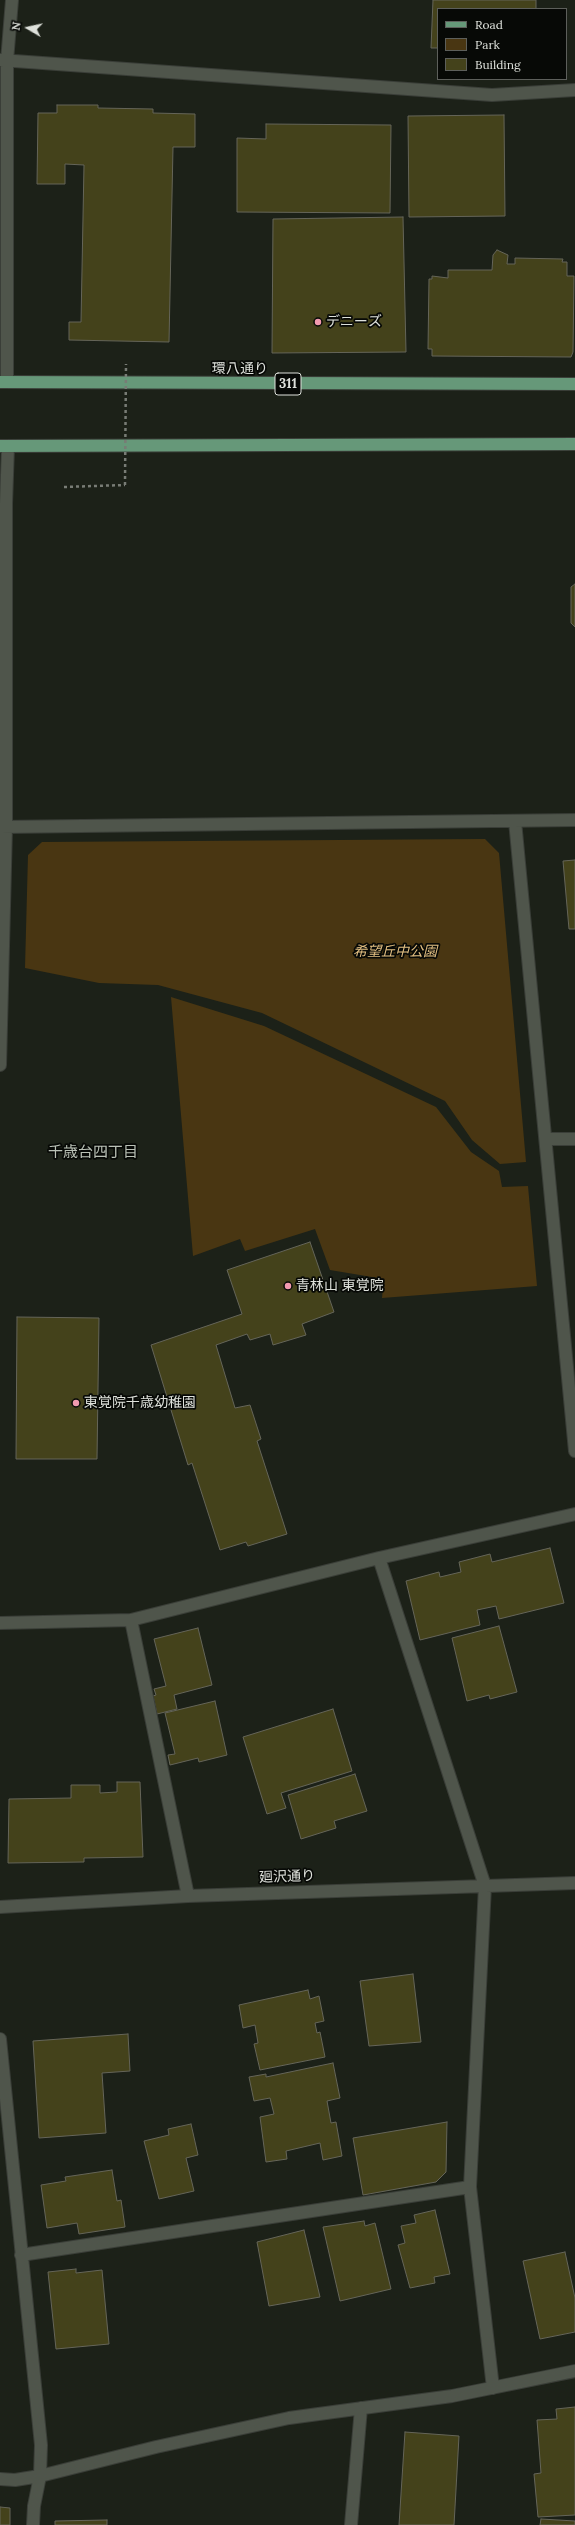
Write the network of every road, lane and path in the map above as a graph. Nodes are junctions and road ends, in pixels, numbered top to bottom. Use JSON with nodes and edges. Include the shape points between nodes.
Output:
{"nodes":[{"id":1,"x":12,"y":0,"type":"edge"},
{"id":2,"x":4,"y":60,"type":"edge"},
{"id":3,"x":575,"y":90,"type":"edge"},
{"id":4,"x":126,"y":364,"type":"dead end"},
{"id":5,"x":4,"y":382,"type":"edge"},
{"id":6,"x":575,"y":384,"type":"edge"},
{"id":7,"x":575,"y":444,"type":"edge"},
{"id":8,"x":4,"y":446,"type":"edge"},
{"id":9,"x":64,"y":487,"type":"dead end"},
{"id":10,"x":575,"y":820,"type":"edge"},
{"id":11,"x":515,"y":821,"type":"junction"},
{"id":12,"x":3,"y":827,"type":"edge"},
{"id":13,"x":0,"y":1065,"type":"edge"},
{"id":14,"x":546,"y":1139,"type":"junction"},
{"id":15,"x":575,"y":1139,"type":"edge"},
{"id":16,"x":575,"y":1450,"type":"edge"},
{"id":17,"x":575,"y":1514,"type":"edge"},
{"id":18,"x":378,"y":1558,"type":"junction"},
{"id":19,"x":131,"y":1620,"type":"junction"},
{"id":20,"x":0,"y":1623,"type":"edge"},
{"id":21,"x":575,"y":1883,"type":"edge"},
{"id":22,"x":485,"y":1886,"type":"junction"},
{"id":23,"x":188,"y":1896,"type":"junction"},
{"id":24,"x":0,"y":1907,"type":"edge"},
{"id":25,"x":0,"y":2039,"type":"edge"},
{"id":26,"x":470,"y":2187,"type":"junction"},
{"id":27,"x":21,"y":2255,"type":"junction"},
{"id":28,"x":575,"y":2371,"type":"edge"},
{"id":29,"x":493,"y":2388,"type":"junction"},
{"id":30,"x":361,"y":2408,"type":"junction"},
{"id":31,"x":40,"y":2476,"type":"junction"},
{"id":32,"x":0,"y":2479,"type":"edge"},
{"id":33,"x":33,"y":2525,"type":"edge"},
{"id":34,"x":351,"y":2525,"type":"edge"}],
"edges":[{"from":1,"to":2,"type":"street"},
{"from":2,"to":3,"type":"street","via":[[492,95]]},
{"from":2,"to":5,"type":"street"},
{"from":4,"to":9,"type":"path","bridge":true,"via":[[125,485]]},
{"from":5,"to":6,"type":"main road","name":"環八通り","number":"311"},
{"from":7,"to":8,"type":"main road"},
{"from":8,"to":12,"type":"street","via":[[6,504]]},
{"from":10,"to":11,"type":"street"},
{"from":11,"to":12,"type":"street"},
{"from":11,"to":14,"type":"street"},
{"from":12,"to":13,"type":"street"},
{"from":14,"to":15,"type":"street"},
{"from":14,"to":16,"type":"street"},
{"from":17,"to":18,"type":"street"},
{"from":18,"to":19,"type":"street"},
{"from":18,"to":22,"type":"street"},
{"from":19,"to":20,"type":"street"},
{"from":19,"to":23,"type":"street"},
{"from":21,"to":22,"type":"street","name":"廻沢通り"},
{"from":22,"to":23,"type":"street","name":"廻沢通り"},
{"from":22,"to":26,"type":"street"},
{"from":23,"to":24,"type":"street","name":"廻沢通り"},
{"from":25,"to":27,"type":"street"},
{"from":26,"to":27,"type":"street"},
{"from":26,"to":29,"type":"street"},
{"from":27,"to":31,"type":"street","via":[[41,2445]]},
{"from":28,"to":29,"type":"street"},
{"from":29,"to":30,"type":"street"},
{"from":30,"to":31,"type":"street","via":[[289,2418]]},
{"from":30,"to":34,"type":"street"},
{"from":31,"to":32,"type":"street","via":[[15,2480]]},
{"from":31,"to":33,"type":"street"}]}
